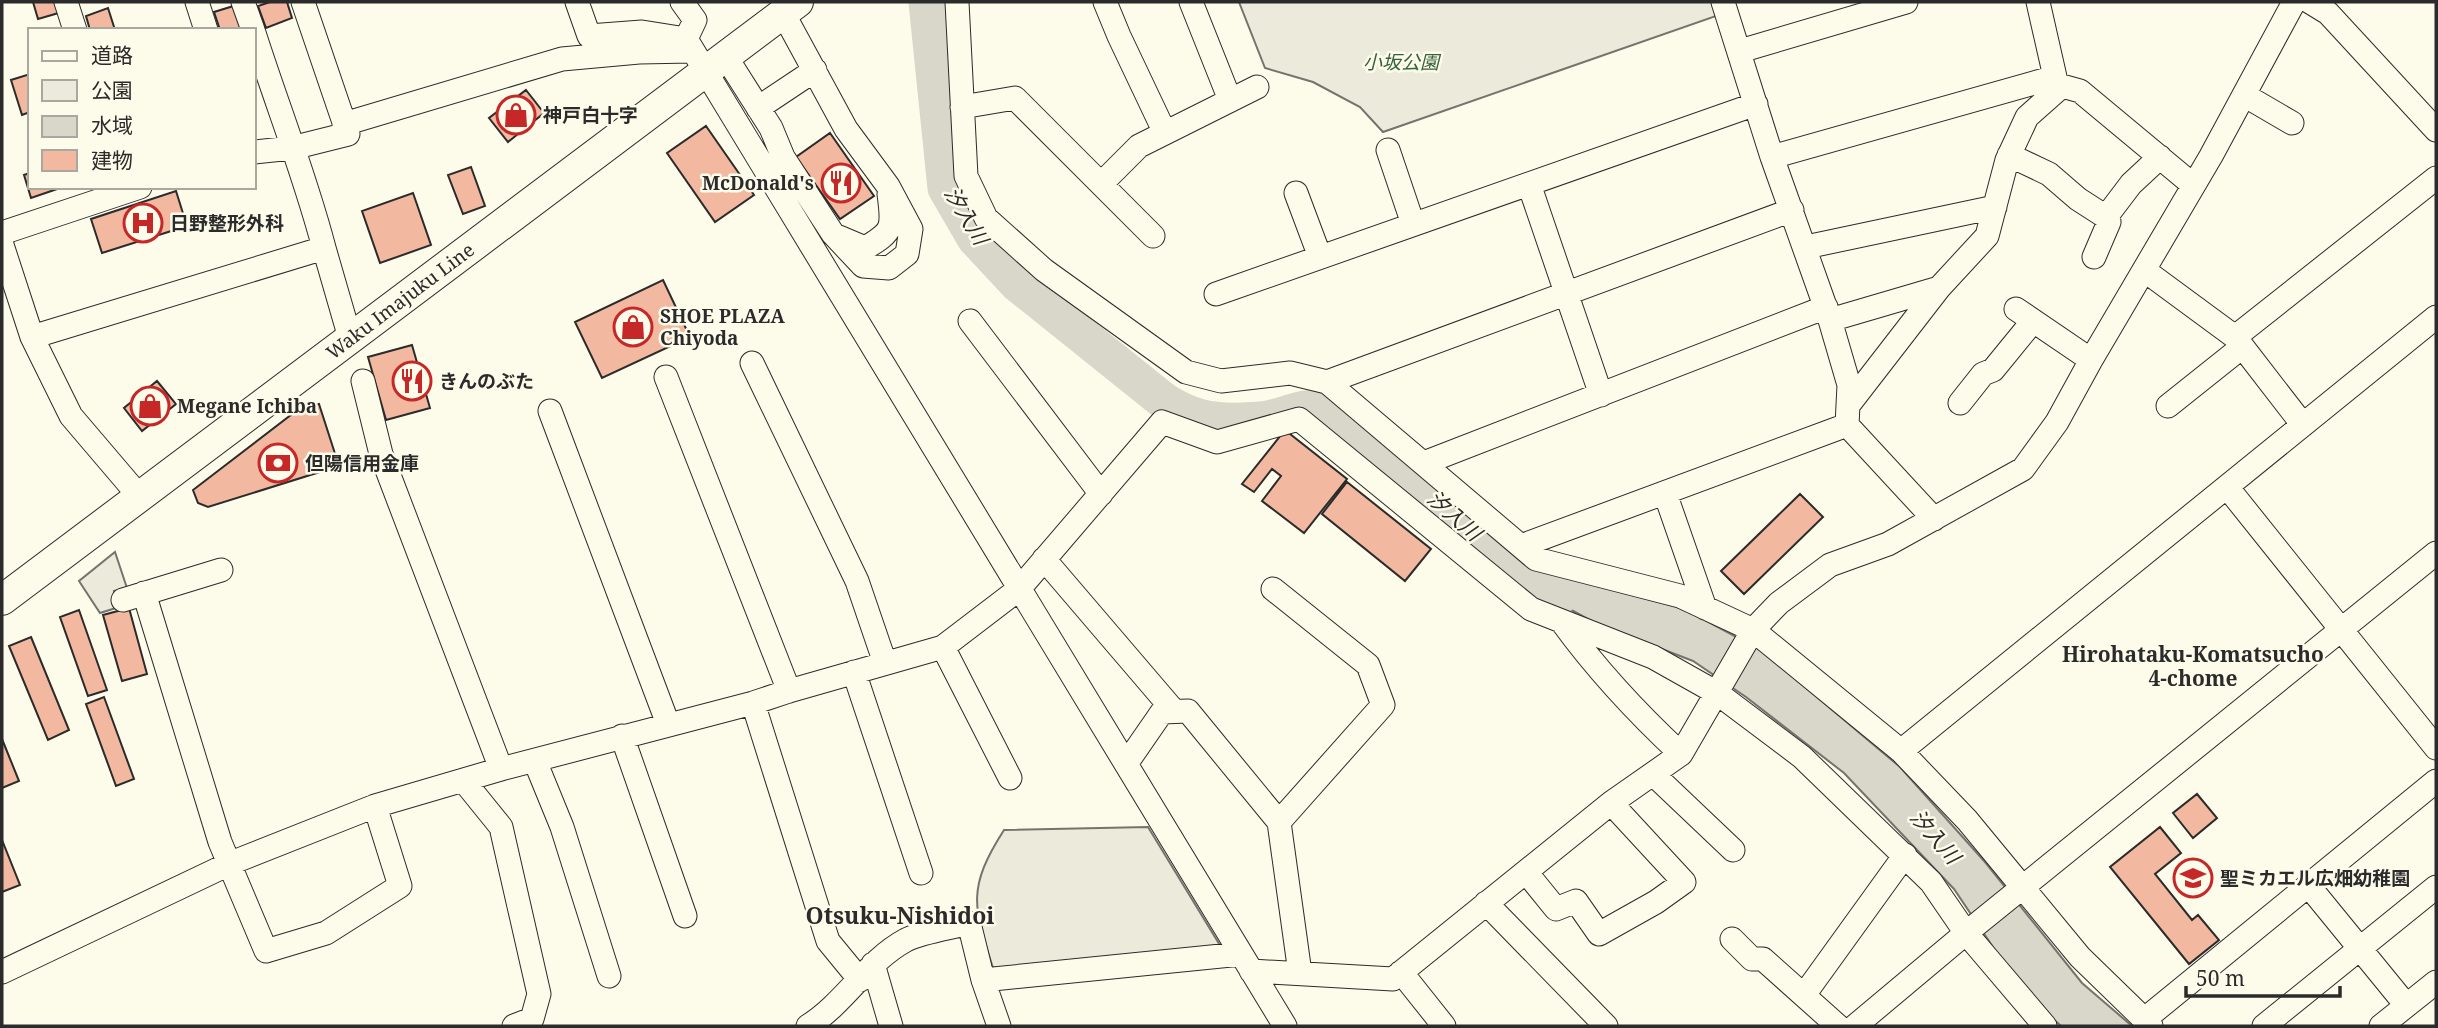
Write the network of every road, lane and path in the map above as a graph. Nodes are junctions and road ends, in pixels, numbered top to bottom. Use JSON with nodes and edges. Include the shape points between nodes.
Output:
{"nodes":[{"id":1,"x":66,"y":2,"type":"edge"},
{"id":2,"x":197,"y":2,"type":"edge"},
{"id":3,"x":243,"y":2,"type":"edge"},
{"id":4,"x":303,"y":2,"type":"edge"},
{"id":5,"x":577,"y":2,"type":"edge"},
{"id":6,"x":682,"y":2,"type":"edge"},
{"id":7,"x":957,"y":2,"type":"edge"},
{"id":8,"x":1105,"y":2,"type":"edge"},
{"id":9,"x":1191,"y":2,"type":"edge"},
{"id":10,"x":1723,"y":2,"type":"edge"},
{"id":11,"x":1906,"y":2,"type":"edge"},
{"id":12,"x":2038,"y":2,"type":"edge"},
{"id":13,"x":2294,"y":2,"type":"edge"},
{"id":14,"x":2310,"y":2,"type":"edge"},
{"id":15,"x":791,"y":7,"type":"edge"},
{"id":16,"x":74,"y":28,"type":"edge"},
{"id":17,"x":205,"y":28,"type":"edge"},
{"id":18,"x":252,"y":28,"type":"edge"},
{"id":19,"x":256,"y":41,"type":"edge"},
{"id":20,"x":1740,"y":51,"type":"junction"},
{"id":21,"x":702,"y":55,"type":"junction"},
{"id":22,"x":815,"y":70,"type":"junction"},
{"id":23,"x":2059,"y":81,"type":"junction"},
{"id":24,"x":1257,"y":87,"type":"dead end"},
{"id":25,"x":2244,"y":95,"type":"junction"},
{"id":26,"x":1230,"y":100,"type":"junction"},
{"id":27,"x":1756,"y":104,"type":"junction"},
{"id":28,"x":758,"y":107,"type":"junction"},
{"id":29,"x":962,"y":107,"type":"junction"},
{"id":30,"x":2291,"y":123,"type":"dead end"},
{"id":31,"x":344,"y":124,"type":"junction"},
{"id":32,"x":2436,"y":130,"type":"edge"},
{"id":33,"x":1165,"y":133,"type":"junction"},
{"id":34,"x":292,"y":148,"type":"junction"},
{"id":35,"x":1388,"y":150,"type":"dead end"},
{"id":36,"x":256,"y":152,"type":"edge"},
{"id":37,"x":2009,"y":155,"type":"junction"},
{"id":38,"x":1772,"y":157,"type":"junction"},
{"id":39,"x":2160,"y":157,"type":"junction"},
{"id":40,"x":2436,"y":178,"type":"edge"},
{"id":41,"x":1101,"y":184,"type":"junction"},
{"id":42,"x":1528,"y":184,"type":"junction"},
{"id":43,"x":2193,"y":185,"type":"junction"},
{"id":44,"x":131,"y":189,"type":"edge"},
{"id":45,"x":1296,"y":193,"type":"dead end"},
{"id":46,"x":1994,"y":207,"type":"junction"},
{"id":47,"x":1792,"y":210,"type":"junction"},
{"id":48,"x":2106,"y":217,"type":"junction"},
{"id":49,"x":1413,"y":224,"type":"junction"},
{"id":50,"x":2,"y":233,"type":"edge"},
{"id":51,"x":1153,"y":236,"type":"dead end"},
{"id":52,"x":2,"y":245,"type":"edge"},
{"id":53,"x":1806,"y":247,"type":"junction"},
{"id":54,"x":324,"y":248,"type":"junction"},
{"id":55,"x":1320,"y":257,"type":"junction"},
{"id":56,"x":2094,"y":257,"type":"dead end"},
{"id":57,"x":2144,"y":270,"type":"junction"},
{"id":58,"x":1939,"y":288,"type":"junction"},
{"id":59,"x":1216,"y":294,"type":"dead end"},
{"id":60,"x":1565,"y":294,"type":"junction"},
{"id":61,"x":1828,"y":314,"type":"junction"},
{"id":62,"x":2436,"y":317,"type":"edge"},
{"id":63,"x":970,"y":321,"type":"dead end"},
{"id":64,"x":32,"y":337,"type":"junction"},
{"id":65,"x":350,"y":338,"type":"junction"},
{"id":66,"x":2239,"y":342,"type":"junction"},
{"id":67,"x":2091,"y":360,"type":"junction"},
{"id":68,"x":752,"y":363,"type":"dead end"},
{"id":69,"x":666,"y":377,"type":"dead end"},
{"id":70,"x":363,"y":381,"type":"dead end"},
{"id":71,"x":1326,"y":382,"type":"junction"},
{"id":72,"x":1601,"y":395,"type":"junction"},
{"id":73,"x":1961,"y":403,"type":"dead end"},
{"id":74,"x":2168,"y":407,"type":"dead end"},
{"id":75,"x":550,"y":411,"type":"dead end"},
{"id":76,"x":1849,"y":414,"type":"junction"},
{"id":77,"x":2303,"y":425,"type":"junction"},
{"id":78,"x":1424,"y":463,"type":"junction"},
{"id":79,"x":2227,"y":487,"type":"junction"},
{"id":80,"x":1665,"y":493,"type":"junction"},
{"id":81,"x":1101,"y":494,"type":"junction"},
{"id":82,"x":140,"y":497,"type":"junction"},
{"id":83,"x":1934,"y":519,"type":"junction"},
{"id":84,"x":1521,"y":546,"type":"junction"},
{"id":85,"x":2436,"y":553,"type":"edge"},
{"id":86,"x":1044,"y":559,"type":"junction"},
{"id":87,"x":221,"y":570,"type":"dead end"},
{"id":88,"x":1019,"y":589,"type":"junction"},
{"id":89,"x":1273,"y":589,"type":"dead end"},
{"id":90,"x":2,"y":600,"type":"edge"},
{"id":91,"x":1705,"y":608,"type":"junction"},
{"id":92,"x":1562,"y":622,"type":"junction"},
{"id":93,"x":2342,"y":630,"type":"junction"},
{"id":94,"x":1753,"y":631,"type":"junction"},
{"id":95,"x":943,"y":647,"type":"junction"},
{"id":96,"x":886,"y":663,"type":"junction"},
{"id":97,"x":854,"y":672,"type":"junction"},
{"id":98,"x":789,"y":691,"type":"junction"},
{"id":99,"x":1717,"y":693,"type":"junction"},
{"id":100,"x":753,"y":703,"type":"junction"},
{"id":101,"x":1174,"y":711,"type":"junction"},
{"id":102,"x":668,"y":723,"type":"junction"},
{"id":103,"x":622,"y":736,"type":"junction"},
{"id":104,"x":2436,"y":748,"type":"edge"},
{"id":105,"x":1901,"y":751,"type":"junction"},
{"id":106,"x":1681,"y":754,"type":"junction"},
{"id":107,"x":535,"y":761,"type":"junction"},
{"id":108,"x":1126,"y":764,"type":"junction"},
{"id":109,"x":501,"y":769,"type":"junction"},
{"id":110,"x":1653,"y":774,"type":"junction"},
{"id":111,"x":1010,"y":778,"type":"dead end"},
{"id":112,"x":463,"y":780,"type":"junction"},
{"id":113,"x":2436,"y":781,"type":"edge"},
{"id":114,"x":1611,"y":803,"type":"junction"},
{"id":115,"x":375,"y":806,"type":"junction"},
{"id":116,"x":1279,"y":822,"type":"junction"},
{"id":117,"x":1733,"y":850,"type":"dead end"},
{"id":118,"x":1905,"y":855,"type":"junction"},
{"id":119,"x":231,"y":863,"type":"junction"},
{"id":120,"x":1526,"y":872,"type":"junction"},
{"id":121,"x":921,"y":873,"type":"dead end"},
{"id":122,"x":2308,"y":886,"type":"junction"},
{"id":123,"x":2436,"y":887,"type":"edge"},
{"id":124,"x":2022,"y":888,"type":"junction"},
{"id":125,"x":1486,"y":903,"type":"junction"},
{"id":126,"x":685,"y":916,"type":"dead end"},
{"id":127,"x":1966,"y":933,"type":"junction"},
{"id":128,"x":1732,"y":939,"type":"dead end"},
{"id":129,"x":2361,"y":949,"type":"junction"},
{"id":130,"x":1246,"y":963,"type":"junction"},
{"id":131,"x":2,"y":972,"type":"edge"},
{"id":132,"x":866,"y":972,"type":"junction"},
{"id":133,"x":1300,"y":972,"type":"junction"},
{"id":134,"x":1401,"y":972,"type":"junction"},
{"id":135,"x":609,"y":976,"type":"dead end"},
{"id":136,"x":984,"y":980,"type":"junction"},
{"id":137,"x":2436,"y":982,"type":"edge"},
{"id":138,"x":1804,"y":995,"type":"junction"},
{"id":139,"x":2406,"y":1005,"type":"junction"},
{"id":140,"x":2148,"y":1022,"type":"edge"},
{"id":141,"x":514,"y":1026,"type":"edge"},
{"id":142,"x":808,"y":1026,"type":"edge"},
{"id":143,"x":891,"y":1026,"type":"edge"},
{"id":144,"x":999,"y":1026,"type":"edge"},
{"id":145,"x":1285,"y":1026,"type":"edge"},
{"id":146,"x":1444,"y":1026,"type":"edge"},
{"id":147,"x":1606,"y":1026,"type":"edge"},
{"id":148,"x":1838,"y":1026,"type":"edge"},
{"id":149,"x":1855,"y":1026,"type":"edge"},
{"id":150,"x":2045,"y":1026,"type":"edge"},
{"id":151,"x":2264,"y":1026,"type":"edge"},
{"id":152,"x":2381,"y":1026,"type":"edge"}],
"edges":[{"from":1,"to":16,"type":"street"},
{"from":2,"to":17,"type":"street"},
{"from":3,"to":18,"type":"street"},
{"from":4,"to":31,"type":"street"},
{"from":5,"to":21,"type":"street","via":[[589,36],[642,32]]},
{"from":6,"to":21,"type":"street","via":[[695,20]]},
{"from":7,"to":29,"type":"street"},
{"from":8,"to":33,"type":"street"},
{"from":9,"to":26,"type":"street"},
{"from":10,"to":20,"type":"street"},
{"from":11,"to":20,"type":"street"},
{"from":12,"to":23,"type":"street"},
{"from":13,"to":25,"type":"street"},
{"from":14,"to":32,"type":"street","via":[[2328,13]]},
{"from":15,"to":21,"type":"main road","name":"Waku Imajuku Line"},
{"from":15,"to":22,"type":"street"},
{"from":19,"to":34,"type":"street"},
{"from":20,"to":27,"type":"street"},
{"from":21,"to":28,"type":"street"},
{"from":21,"to":31,"type":"street","via":[[639,52],[562,59]]},
{"from":21,"to":65,"type":"main road","name":"Waku Imajuku Line"},
{"from":21,"to":88,"type":"street"},
{"from":22,"to":28,"type":"street"},
{"from":22,"to":28,"type":"street","via":[[846,129],[888,186],[911,229],[907,254],[890,268],[863,266],[833,234],[783,157]]},
{"from":23,"to":37,"type":"street","via":[[2027,117]]},
{"from":23,"to":38,"type":"street"},
{"from":23,"to":39,"type":"street","via":[[2080,91]]},
{"from":24,"to":26,"type":"street"},
{"from":25,"to":30,"type":"street"},
{"from":25,"to":43,"type":"street"},
{"from":26,"to":33,"type":"street"},
{"from":27,"to":38,"type":"street"},
{"from":27,"to":42,"type":"street"},
{"from":29,"to":41,"type":"street","via":[[1016,98]]},
{"from":29,"to":71,"type":"street","via":[[966,176],[986,218],[1044,270],[1186,372],[1221,381],[1290,373]]},
{"from":31,"to":34,"type":"street","via":[[348,134]]},
{"from":33,"to":41,"type":"street","via":[[1139,146]]},
{"from":34,"to":36,"type":"street"},
{"from":34,"to":54,"type":"street"},
{"from":35,"to":49,"type":"street"},
{"from":37,"to":46,"type":"street"},
{"from":37,"to":48,"type":"street","via":[[2049,174]]},
{"from":38,"to":47,"type":"street"},
{"from":39,"to":43,"type":"street"},
{"from":39,"to":48,"type":"street"},
{"from":40,"to":66,"type":"street"},
{"from":41,"to":51,"type":"street"},
{"from":42,"to":49,"type":"street"},
{"from":42,"to":60,"type":"street"},
{"from":43,"to":57,"type":"street"},
{"from":44,"to":50,"type":"street"},
{"from":45,"to":55,"type":"street"},
{"from":46,"to":53,"type":"street"},
{"from":46,"to":58,"type":"street","via":[[1987,236]]},
{"from":47,"to":53,"type":"street"},
{"from":47,"to":60,"type":"street"},
{"from":48,"to":56,"type":"street","via":[[2109,222]]},
{"from":49,"to":55,"type":"street"},
{"from":52,"to":64,"type":"street"},
{"from":53,"to":61,"type":"street"},
{"from":54,"to":64,"type":"street"},
{"from":54,"to":65,"type":"street"},
{"from":55,"to":59,"type":"street"},
{"from":57,"to":66,"type":"street"},
{"from":57,"to":67,"type":"street"},
{"from":58,"to":61,"type":"street"},
{"from":58,"to":76,"type":"street"},
{"from":60,"to":71,"type":"street"},
{"from":60,"to":72,"type":"street"},
{"from":61,"to":72,"type":"street"},
{"from":61,"to":76,"type":"street","via":[[1849,385]]},
{"from":62,"to":77,"type":"street"},
{"from":63,"to":81,"type":"street"},
{"from":64,"to":82,"type":"street","via":[[71,416]]},
{"from":65,"to":82,"type":"main road","name":"Waku Imajuku Line"},
{"from":66,"to":74,"type":"street"},
{"from":66,"to":77,"type":"street"},
{"from":67,"to":73,"type":"street","via":[[2024,315],[1993,370],[1983,374]]},
{"from":67,"to":83,"type":"street","via":[[2057,422],[2023,469]]},
{"from":68,"to":96,"type":"street","via":[[857,581]]},
{"from":69,"to":98,"type":"street"},
{"from":70,"to":109,"type":"street","via":[[381,454]]},
{"from":71,"to":78,"type":"street"},
{"from":72,"to":78,"type":"street"},
{"from":75,"to":102,"type":"street"},
{"from":76,"to":80,"type":"street"},
{"from":76,"to":83,"type":"street"},
{"from":77,"to":79,"type":"street"},
{"from":78,"to":84,"type":"street"},
{"from":79,"to":93,"type":"street"},
{"from":79,"to":105,"type":"street"},
{"from":80,"to":84,"type":"street"},
{"from":80,"to":91,"type":"street"},
{"from":81,"to":86,"type":"street"},
{"from":81,"to":92,"type":"street","via":[[1162,422],[1217,442],[1299,419],[1531,609]]},
{"from":82,"to":90,"type":"main road","name":"Waku Imajuku Line"},
{"from":83,"to":94,"type":"street","via":[[1888,544],[1830,565],[1779,603]]},
{"from":84,"to":91,"type":"street","via":[[1536,559],[1680,596]]},
{"from":85,"to":93,"type":"street"},
{"from":86,"to":88,"type":"street"},
{"from":86,"to":101,"type":"street"},
{"from":87,"to":119,"type":"street","via":[[134,596]]},
{"from":88,"to":95,"type":"street"},
{"from":88,"to":108,"type":"street"},
{"from":89,"to":116,"type":"street","via":[[1368,664],[1383,705]]},
{"from":91,"to":94,"type":"street"},
{"from":92,"to":99,"type":"street","via":[[1653,657]]},
{"from":92,"to":106,"type":"street","via":[[1642,718]]},
{"from":93,"to":104,"type":"street"},
{"from":93,"to":124,"type":"street"},
{"from":94,"to":99,"type":"street"},
{"from":94,"to":105,"type":"street"},
{"from":95,"to":96,"type":"street"},
{"from":95,"to":111,"type":"street"},
{"from":96,"to":97,"type":"street"},
{"from":97,"to":98,"type":"street"},
{"from":97,"to":121,"type":"street"},
{"from":98,"to":100,"type":"street"},
{"from":99,"to":106,"type":"street"},
{"from":99,"to":118,"type":"street","via":[[1802,757]]},
{"from":100,"to":102,"type":"street"},
{"from":100,"to":132,"type":"street","via":[[828,941]]},
{"from":101,"to":108,"type":"street","via":[[1162,712]]},
{"from":101,"to":116,"type":"street","via":[[1188,711]]},
{"from":102,"to":103,"type":"street"},
{"from":103,"to":107,"type":"street"},
{"from":103,"to":126,"type":"street"},
{"from":105,"to":124,"type":"street","via":[[1967,820]]},
{"from":106,"to":110,"type":"street"},
{"from":107,"to":109,"type":"street"},
{"from":107,"to":135,"type":"street","via":[[562,827]]},
{"from":108,"to":130,"type":"street"},
{"from":109,"to":112,"type":"street"},
{"from":110,"to":114,"type":"street"},
{"from":110,"to":117,"type":"street"},
{"from":112,"to":115,"type":"street"},
{"from":112,"to":141,"type":"street","via":[[500,827],[538,994],[532,1019]]},
{"from":113,"to":122,"type":"street"},
{"from":114,"to":120,"type":"street"},
{"from":114,"to":120,"type":"street","via":[[1684,882],[1599,934],[1576,901],[1556,909]]},
{"from":115,"to":119,"type":"street"},
{"from":115,"to":119,"type":"street","via":[[400,886],[326,933],[267,951]]},
{"from":116,"to":133,"type":"street"},
{"from":118,"to":127,"type":"street","via":[[1931,882]]},
{"from":118,"to":138,"type":"street"},
{"from":119,"to":131,"type":"street"},
{"from":120,"to":125,"type":"street"},
{"from":122,"to":129,"type":"street"},
{"from":122,"to":140,"type":"street"},
{"from":123,"to":129,"type":"street"},
{"from":124,"to":127,"type":"street"},
{"from":124,"to":140,"type":"street","via":[[2080,957]]},
{"from":125,"to":134,"type":"street"},
{"from":125,"to":147,"type":"street"},
{"from":127,"to":149,"type":"street"},
{"from":127,"to":150,"type":"street"},
{"from":128,"to":138,"type":"street","via":[[1752,959],[1763,959]]},
{"from":129,"to":139,"type":"street"},
{"from":129,"to":151,"type":"street"},
{"from":130,"to":133,"type":"street"},
{"from":130,"to":136,"type":"street"},
{"from":130,"to":145,"type":"street"},
{"from":132,"to":136,"type":"street","via":[[907,939],[969,923]]},
{"from":132,"to":142,"type":"street"},
{"from":132,"to":143,"type":"street"},
{"from":133,"to":134,"type":"street","via":[[1393,979]]},
{"from":134,"to":146,"type":"street"},
{"from":136,"to":144,"type":"street"},
{"from":137,"to":139,"type":"street"},
{"from":138,"to":148,"type":"street"},
{"from":139,"to":152,"type":"street"}]}
